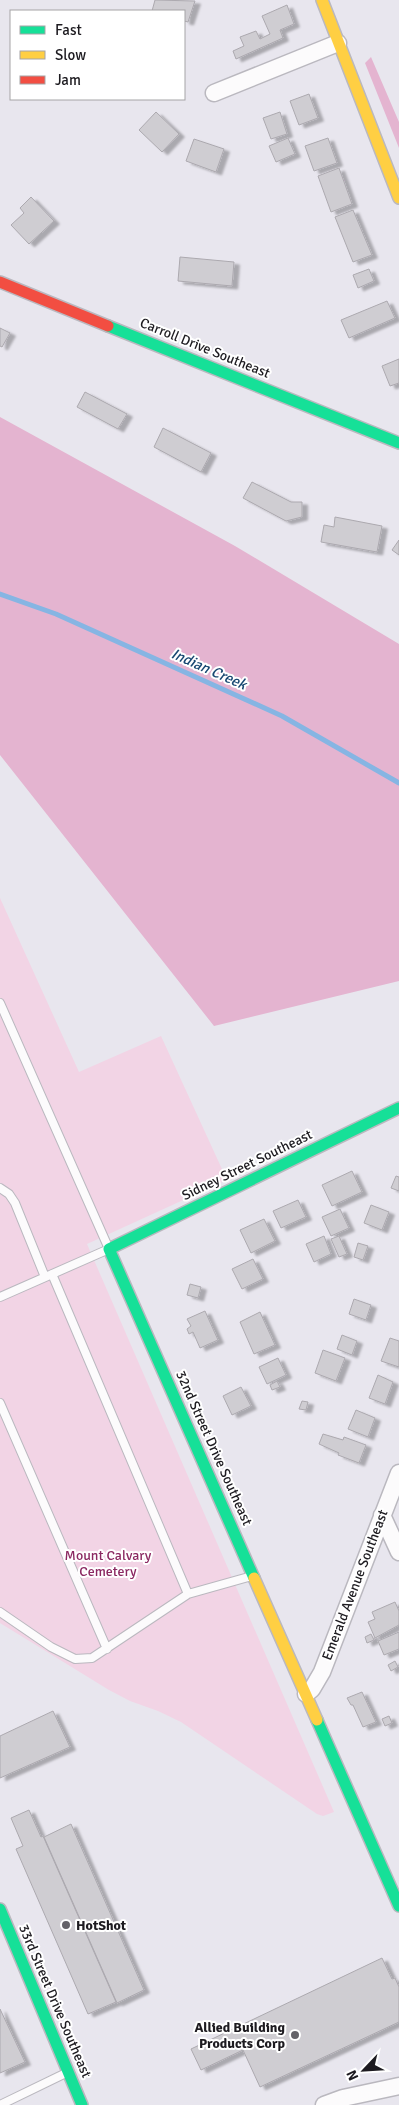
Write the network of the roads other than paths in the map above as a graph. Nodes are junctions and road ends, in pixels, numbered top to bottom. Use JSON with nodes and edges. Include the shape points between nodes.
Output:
{"nodes":[{"id":1,"x":322,"y":0,"type":"edge"},
{"id":2,"x":338,"y":43,"type":"junction"},
{"id":3,"x":214,"y":93,"type":"dead end"},
{"id":4,"x":399,"y":198,"type":"edge"},
{"id":5,"x":0,"y":282,"type":"edge"},
{"id":6,"x":399,"y":443,"type":"edge"},
{"id":7,"x":1,"y":1008,"type":"edge"},
{"id":8,"x":399,"y":1108,"type":"edge"},
{"id":9,"x":0,"y":1188,"type":"edge"},
{"id":10,"x":109,"y":1249,"type":"junction"},
{"id":11,"x":49,"y":1275,"type":"junction"},
{"id":12,"x":0,"y":1297,"type":"edge"},
{"id":13,"x":0,"y":1403,"type":"edge"},
{"id":14,"x":399,"y":1473,"type":"edge"},
{"id":15,"x":382,"y":1515,"type":"junction"},
{"id":16,"x":399,"y":1552,"type":"edge"},
{"id":17,"x":254,"y":1576,"type":"junction"},
{"id":18,"x":188,"y":1594,"type":"junction"},
{"id":19,"x":0,"y":1612,"type":"edge"},
{"id":20,"x":107,"y":1649,"type":"junction"},
{"id":21,"x":306,"y":1694,"type":"junction"},
{"id":22,"x":399,"y":1906,"type":"edge"},
{"id":23,"x":0,"y":1909,"type":"edge"},
{"id":24,"x":68,"y":2073,"type":"junction"},
{"id":25,"x":399,"y":2086,"type":"edge"},
{"id":26,"x":0,"y":2105,"type":"edge"},
{"id":27,"x":82,"y":2105,"type":"edge"},
{"id":28,"x":324,"y":2105,"type":"edge"}],
"edges":[{"from":1,"to":2,"type":"street"},
{"from":2,"to":3,"type":"street"},
{"from":2,"to":4,"type":"street"},
{"from":5,"to":6,"type":"street","name":"Carroll Drive Southeast"},
{"from":7,"to":10,"type":"lane","name":"32nd Street Drive Southeast"},
{"from":8,"to":10,"type":"street","name":"Sidney Street Southeast"},
{"from":9,"to":11,"type":"lane","via":[[15,1203]]},
{"from":10,"to":11,"type":"lane"},
{"from":10,"to":17,"type":"street","name":"32nd Street Drive Southeast"},
{"from":11,"to":12,"type":"lane"},
{"from":11,"to":18,"type":"lane"},
{"from":13,"to":20,"type":"lane"},
{"from":14,"to":15,"type":"street","name":"Emerald Avenue Southeast"},
{"from":15,"to":16,"type":"street"},
{"from":15,"to":21,"type":"street","name":"Emerald Avenue Southeast","via":[[322,1672]]},
{"from":17,"to":18,"type":"lane"},
{"from":17,"to":21,"type":"street","name":"32nd Street Drive Southeast"},
{"from":18,"to":20,"type":"lane"},
{"from":19,"to":20,"type":"lane","via":[[51,1647],[75,1659],[92,1658]]},
{"from":21,"to":22,"type":"street","name":"32nd Street Drive Southeast"},
{"from":23,"to":24,"type":"street","name":"33rd Street Drive Southeast"},
{"from":24,"to":26,"type":"lane"},
{"from":24,"to":27,"type":"street","name":"33rd Street Drive Southeast"},
{"from":25,"to":28,"type":"street"}]}
